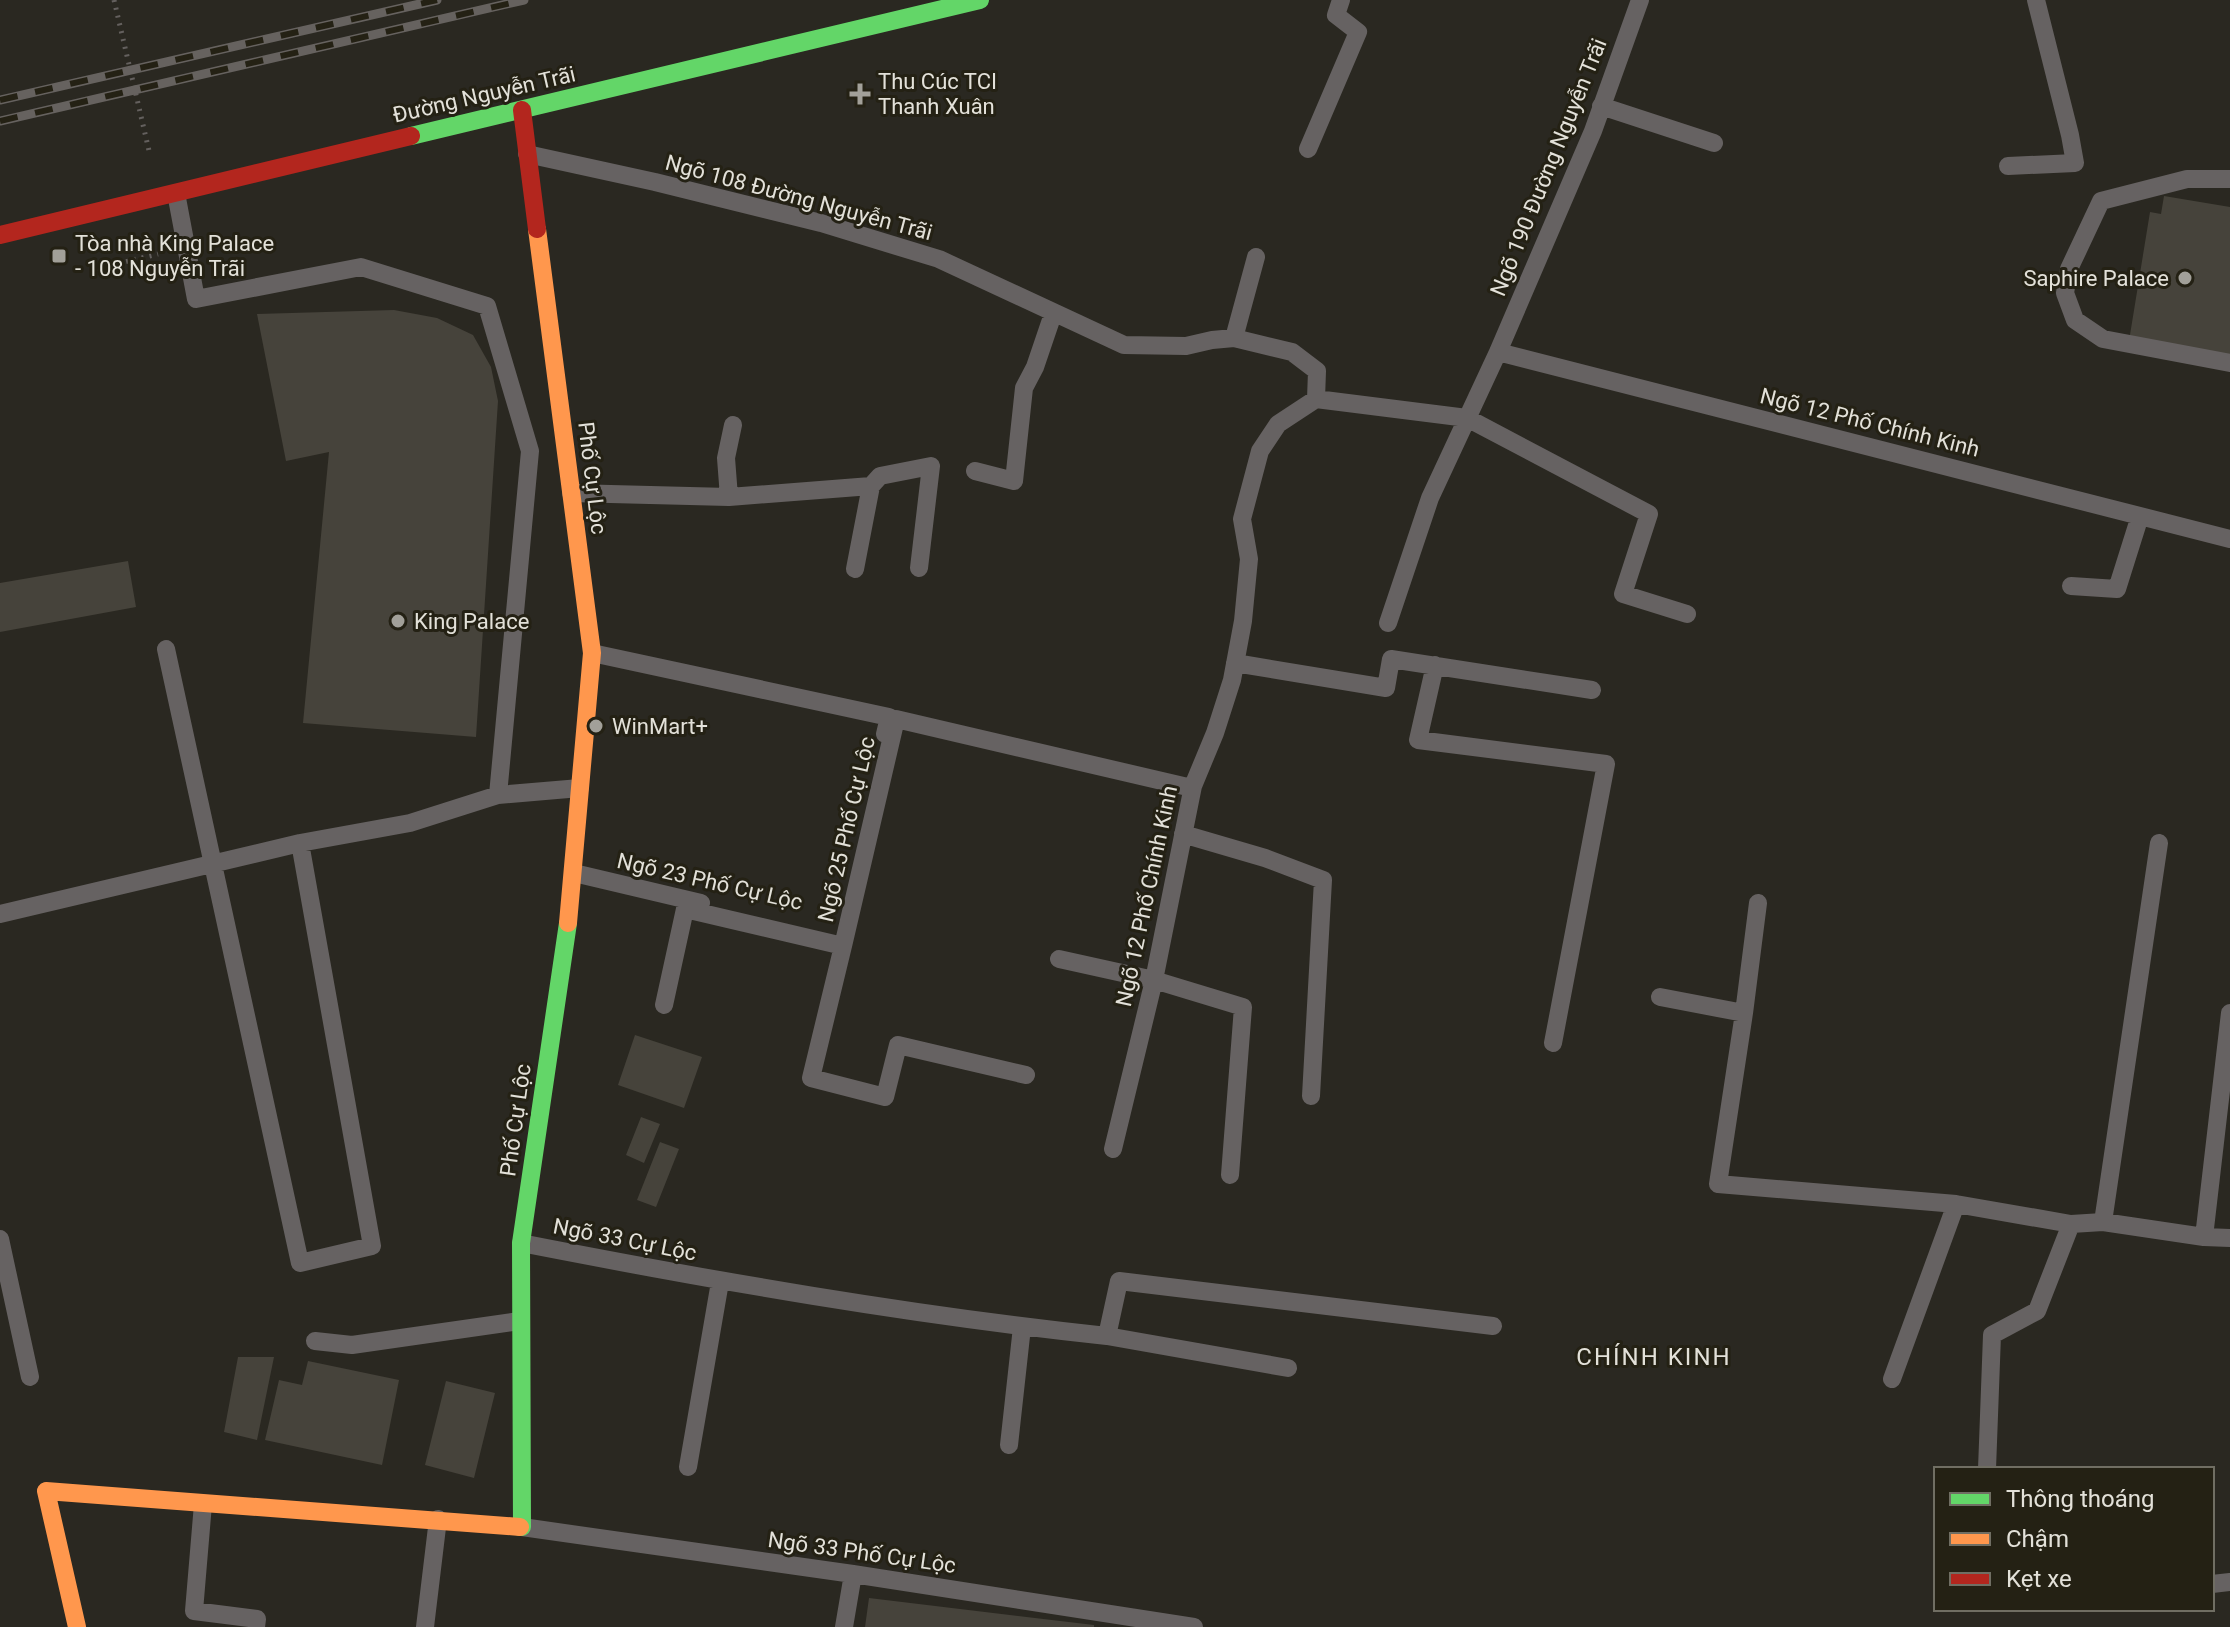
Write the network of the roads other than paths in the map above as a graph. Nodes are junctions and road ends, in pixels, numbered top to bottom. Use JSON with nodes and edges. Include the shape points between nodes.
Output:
{"nodes":[{"id":1,"x":891,"y":0,"type":"edge"},
{"id":2,"x":980,"y":0,"type":"edge"},
{"id":3,"x":1341,"y":0,"type":"edge"},
{"id":4,"x":1640,"y":0,"type":"edge"},
{"id":5,"x":2036,"y":0,"type":"edge"},
{"id":6,"x":895,"y":20,"type":"junction"},
{"id":7,"x":1601,"y":106,"type":"junction"},
{"id":8,"x":522,"y":110,"type":"junction"},
{"id":9,"x":1714,"y":143,"type":"dead end"},
{"id":10,"x":1308,"y":149,"type":"dead end"},
{"id":11,"x":527,"y":154,"type":"junction"},
{"id":12,"x":2008,"y":166,"type":"dead end"},
{"id":13,"x":2230,"y":179,"type":"edge"},
{"id":14,"x":176,"y":193,"type":"junction"},
{"id":15,"x":0,"y":235,"type":"edge"},
{"id":16,"x":1256,"y":257,"type":"dead end"},
{"id":17,"x":1053,"y":314,"type":"junction"},
{"id":18,"x":1234,"y":338,"type":"junction"},
{"id":19,"x":1498,"y":352,"type":"junction"},
{"id":20,"x":2230,"y":363,"type":"edge"},
{"id":21,"x":1316,"y":399,"type":"junction"},
{"id":22,"x":1467,"y":418,"type":"junction"},
{"id":23,"x":733,"y":425,"type":"dead end"},
{"id":24,"x":975,"y":471,"type":"dead end"},
{"id":25,"x":871,"y":486,"type":"junction"},
{"id":26,"x":571,"y":493,"type":"junction"},
{"id":27,"x":729,"y":497,"type":"junction"},
{"id":28,"x":2140,"y":516,"type":"junction"},
{"id":29,"x":2230,"y":539,"type":"edge"},
{"id":30,"x":919,"y":568,"type":"dead end"},
{"id":31,"x":855,"y":569,"type":"dead end"},
{"id":32,"x":2071,"y":586,"type":"dead end"},
{"id":33,"x":1687,"y":614,"type":"dead end"},
{"id":34,"x":1388,"y":623,"type":"dead end"},
{"id":35,"x":166,"y":649,"type":"dead end"},
{"id":36,"x":592,"y":653,"type":"junction"},
{"id":37,"x":1235,"y":663,"type":"junction"},
{"id":38,"x":1435,"y":665,"type":"junction"},
{"id":39,"x":1592,"y":690,"type":"dead end"},
{"id":40,"x":580,"y":788,"type":"junction"},
{"id":41,"x":1192,"y":788,"type":"junction"},
{"id":42,"x":498,"y":795,"type":"junction"},
{"id":43,"x":1183,"y":834,"type":"junction"},
{"id":44,"x":300,"y":843,"type":"junction"},
{"id":45,"x":2159,"y":843,"type":"dead end"},
{"id":46,"x":212,"y":863,"type":"junction"},
{"id":47,"x":573,"y":873,"type":"junction"},
{"id":48,"x":1758,"y":903,"type":"dead end"},
{"id":49,"x":0,"y":914,"type":"edge"},
{"id":50,"x":840,"y":940,"type":"junction"},
{"id":51,"x":1059,"y":959,"type":"dead end"},
{"id":52,"x":1154,"y":980,"type":"junction"},
{"id":53,"x":1660,"y":997,"type":"dead end"},
{"id":54,"x":664,"y":1005,"type":"dead end"},
{"id":55,"x":1744,"y":1013,"type":"junction"},
{"id":56,"x":2230,"y":1013,"type":"edge"},
{"id":57,"x":1553,"y":1043,"type":"dead end"},
{"id":58,"x":1026,"y":1075,"type":"dead end"},
{"id":59,"x":1311,"y":1096,"type":"dead end"},
{"id":60,"x":1113,"y":1149,"type":"dead end"},
{"id":61,"x":1230,"y":1175,"type":"dead end"},
{"id":62,"x":1956,"y":1204,"type":"junction"},
{"id":63,"x":2103,"y":1222,"type":"junction"},
{"id":64,"x":2071,"y":1224,"type":"junction"},
{"id":65,"x":2204,"y":1237,"type":"junction"},
{"id":66,"x":2230,"y":1238,"type":"edge"},
{"id":67,"x":0,"y":1239,"type":"edge"},
{"id":68,"x":521,"y":1243,"type":"junction"},
{"id":69,"x":720,"y":1282,"type":"junction"},
{"id":70,"x":520,"y":1321,"type":"junction"},
{"id":71,"x":1493,"y":1326,"type":"dead end"},
{"id":72,"x":1022,"y":1327,"type":"junction"},
{"id":73,"x":1107,"y":1336,"type":"junction"},
{"id":74,"x":315,"y":1341,"type":"dead end"},
{"id":75,"x":1288,"y":1368,"type":"dead end"},
{"id":76,"x":30,"y":1377,"type":"dead end"},
{"id":77,"x":1892,"y":1379,"type":"dead end"},
{"id":78,"x":1009,"y":1445,"type":"dead end"},
{"id":79,"x":688,"y":1467,"type":"dead end"},
{"id":80,"x":1987,"y":1467,"type":"edge"},
{"id":81,"x":203,"y":1504,"type":"junction"},
{"id":82,"x":438,"y":1519,"type":"junction"},
{"id":83,"x":522,"y":1527,"type":"junction"},
{"id":84,"x":853,"y":1574,"type":"junction"},
{"id":85,"x":77,"y":1627,"type":"edge"},
{"id":86,"x":256,"y":1627,"type":"edge"},
{"id":87,"x":425,"y":1627,"type":"edge"},
{"id":88,"x":844,"y":1627,"type":"edge"},
{"id":89,"x":1194,"y":1627,"type":"edge"}],
"edges":[{"from":1,"to":6,"type":"street"},
{"from":2,"to":6,"type":"street","name":"Đường Nguyễn Trãi"},
{"from":3,"to":10,"type":"lane","via":[[1336,15],[1358,32]]},
{"from":4,"to":7,"type":"lane","name":"Ngõ 190 Đường Nguyễn Trãi"},
{"from":5,"to":12,"type":"lane","via":[[2075,163]]},
{"from":6,"to":8,"type":"street","name":"Đường Nguyễn Trãi"},
{"from":7,"to":9,"type":"lane"},
{"from":7,"to":19,"type":"lane","name":"Ngõ 190 Đường Nguyễn Trãi"},
{"from":8,"to":11,"type":"street","name":"Phố Cự Lộc"},
{"from":8,"to":14,"type":"street","name":"Đường Nguyễn Trãi"},
{"from":11,"to":17,"type":"lane","name":"Ngõ 108 Đường Nguyễn Trãi","via":[[821,223],[939,259]]},
{"from":11,"to":26,"type":"street","name":"Phố Cự Lộc"},
{"from":13,"to":20,"type":"lane","via":[[2187,179],[2101,201],[2069,269],[2065,293],[2075,320],[2103,339]]},
{"from":14,"to":15,"type":"street","name":"Đường Nguyễn Trãi"},
{"from":14,"to":42,"type":"lane","via":[[196,299],[361,267],[487,306],[530,451]]},
{"from":16,"to":18,"type":"lane"},
{"from":17,"to":18,"type":"lane","name":"Ngõ 108 Đường Nguyễn Trãi","via":[[1124,345],[1186,346]]},
{"from":17,"to":24,"type":"lane","via":[[1024,388],[1014,481]]},
{"from":18,"to":21,"type":"lane","via":[[1292,352],[1317,371]]},
{"from":19,"to":22,"type":"lane","name":"Ngõ 190 Đường Nguyễn Trãi"},
{"from":19,"to":28,"type":"lane","name":"Ngõ 12 Phố Chính Kinh"},
{"from":21,"to":22,"type":"lane"},
{"from":21,"to":37,"type":"lane","name":"Ngõ 12 Phố Chính Kinh","via":[[1278,424],[1260,451],[1242,519],[1249,559]]},
{"from":22,"to":33,"type":"lane","via":[[1649,514],[1623,594]]},
{"from":22,"to":34,"type":"lane","name":"Ngõ 190 Đường Nguyễn Trãi","via":[[1430,498]]},
{"from":23,"to":27,"type":"lane","via":[[726,458]]},
{"from":25,"to":27,"type":"lane"},
{"from":25,"to":30,"type":"lane","via":[[880,476],[931,466]]},
{"from":25,"to":31,"type":"lane"},
{"from":26,"to":27,"type":"lane"},
{"from":26,"to":36,"type":"street","name":"Phố Cự Lộc"},
{"from":28,"to":29,"type":"lane","name":"Ngõ 12 Phố Chính Kinh"},
{"from":28,"to":32,"type":"lane","via":[[2117,589]]},
{"from":35,"to":46,"type":"lane"},
{"from":36,"to":40,"type":"street","name":"Phố Cự Lộc"},
{"from":36,"to":50,"type":"lane","via":[[889,717]]},
{"from":37,"to":38,"type":"lane","via":[[1386,688],[1391,659]]},
{"from":37,"to":41,"type":"lane","name":"Ngõ 12 Phố Chính Kinh"},
{"from":38,"to":39,"type":"lane"},
{"from":38,"to":57,"type":"lane","via":[[1418,740],[1606,764]]},
{"from":40,"to":42,"type":"lane"},
{"from":40,"to":47,"type":"street","name":"Phố Cự Lộc"},
{"from":41,"to":43,"type":"lane","name":"Ngõ 12 Phố Chính Kinh"},
{"from":41,"to":50,"type":"lane","name":"Ngõ 25 Phố Cự Lộc","via":[[896,719]]},
{"from":42,"to":44,"type":"lane","via":[[410,823]]},
{"from":43,"to":52,"type":"lane","name":"Ngõ 12 Phố Chính Kinh"},
{"from":43,"to":59,"type":"lane","via":[[1323,880]]},
{"from":44,"to":46,"type":"lane"},
{"from":44,"to":46,"type":"lane","via":[[372,1246],[300,1263]]},
{"from":45,"to":63,"type":"lane"},
{"from":46,"to":49,"type":"lane"},
{"from":47,"to":50,"type":"lane","name":"Ngõ 23 Phố Cự Lộc"},
{"from":47,"to":68,"type":"street","name":"Phố Cự Lộc"},
{"from":48,"to":55,"type":"lane"},
{"from":50,"to":54,"type":"lane","name":"Ngõ 25 Phố Cự Lộc","via":[[685,909]]},
{"from":50,"to":58,"type":"lane","via":[[811,1078],[885,1097],[898,1045]]},
{"from":51,"to":52,"type":"lane"},
{"from":52,"to":60,"type":"lane","name":"Ngõ 12 Phố Chính Kinh"},
{"from":52,"to":61,"type":"lane","via":[[1243,1007]]},
{"from":53,"to":55,"type":"lane"},
{"from":55,"to":62,"type":"lane","via":[[1718,1184]]},
{"from":56,"to":65,"type":"lane"},
{"from":62,"to":64,"type":"lane"},
{"from":62,"to":77,"type":"lane"},
{"from":63,"to":64,"type":"lane"},
{"from":63,"to":65,"type":"lane"},
{"from":64,"to":80,"type":"lane","via":[[2037,1311],[1992,1335]]},
{"from":65,"to":66,"type":"lane"},
{"from":67,"to":76,"type":"lane"},
{"from":68,"to":69,"type":"lane","name":"Ngõ 33 Cự Lộc"},
{"from":68,"to":70,"type":"street","name":"Phố Cự Lộc"},
{"from":69,"to":72,"type":"lane"},
{"from":69,"to":79,"type":"lane"},
{"from":70,"to":74,"type":"lane","via":[[352,1345]]},
{"from":70,"to":83,"type":"street","name":"Phố Cự Lộc"},
{"from":71,"to":73,"type":"lane","via":[[1119,1281]]},
{"from":72,"to":73,"type":"lane"},
{"from":72,"to":78,"type":"lane"},
{"from":73,"to":75,"type":"lane"},
{"from":81,"to":82,"type":"street"},
{"from":81,"to":85,"type":"street","via":[[46,1491]]},
{"from":81,"to":86,"type":"lane","via":[[194,1611],[257,1619]]},
{"from":82,"to":83,"type":"street"},
{"from":82,"to":87,"type":"lane"},
{"from":83,"to":84,"type":"lane","name":"Ngõ 33 Phố Cự Lộc"},
{"from":84,"to":88,"type":"lane"},
{"from":84,"to":89,"type":"lane","name":"Ngõ 33 Phố Cự Lộc"}]}
